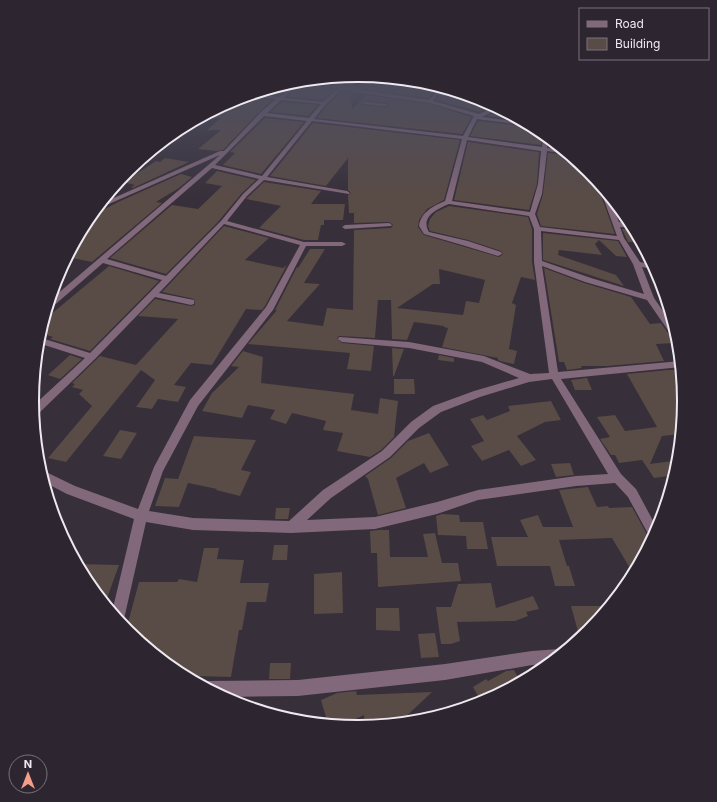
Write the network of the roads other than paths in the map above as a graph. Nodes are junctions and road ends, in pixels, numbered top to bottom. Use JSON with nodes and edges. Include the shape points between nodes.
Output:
{"nodes":[{"id":1,"x":252,"y":124,"type":"edge"},
{"id":2,"x":307,"y":124,"type":"edge"},
{"id":3,"x":355,"y":124,"type":"edge"},
{"id":4,"x":473,"y":124,"type":"edge"},
{"id":5,"x":465,"y":138,"type":"junction"},
{"id":6,"x":545,"y":142,"type":"edge"},
{"id":7,"x":230,"y":149,"type":"junction"},
{"id":8,"x":543,"y":150,"type":"junction"},
{"id":9,"x":558,"y":152,"type":"edge"},
{"id":10,"x":211,"y":166,"type":"junction"},
{"id":11,"x":263,"y":178,"type":"junction"},
{"id":12,"x":346,"y":193,"type":"dead end"},
{"id":13,"x":110,"y":201,"type":"edge"},
{"id":14,"x":608,"y":201,"type":"edge"},
{"id":15,"x":448,"y":202,"type":"junction"},
{"id":16,"x":532,"y":214,"type":"junction"},
{"id":17,"x":223,"y":222,"type":"junction"},
{"id":18,"x":616,"y":224,"type":"junction"},
{"id":19,"x":389,"y":225,"type":"dead end"},
{"id":20,"x":625,"y":225,"type":"edge"},
{"id":21,"x":345,"y":227,"type":"dead end"},
{"id":22,"x":536,"y":228,"type":"junction"},
{"id":23,"x":621,"y":238,"type":"junction"},
{"id":24,"x":304,"y":244,"type":"junction"},
{"id":25,"x":342,"y":244,"type":"dead end"},
{"id":26,"x":498,"y":254,"type":"dead end"},
{"id":27,"x":101,"y":260,"type":"junction"},
{"id":28,"x":538,"y":262,"type":"junction"},
{"id":29,"x":637,"y":264,"type":"junction"},
{"id":30,"x":648,"y":266,"type":"edge"},
{"id":31,"x":167,"y":279,"type":"junction"},
{"id":32,"x":154,"y":294,"type":"junction"},
{"id":33,"x":650,"y":298,"type":"junction"},
{"id":34,"x":56,"y":300,"type":"edge"},
{"id":35,"x":191,"y":302,"type":"dead end"},
{"id":36,"x":669,"y":325,"type":"edge"},
{"id":37,"x":342,"y":339,"type":"dead end"},
{"id":38,"x":45,"y":342,"type":"edge"},
{"id":39,"x":92,"y":357,"type":"junction"},
{"id":40,"x":676,"y":364,"type":"edge"},
{"id":41,"x":554,"y":375,"type":"junction"},
{"id":42,"x":528,"y":378,"type":"junction"},
{"id":43,"x":39,"y":406,"type":"edge"},
{"id":44,"x":617,"y":478,"type":"junction"},
{"id":45,"x":49,"y":479,"type":"edge"},
{"id":46,"x":141,"y":516,"type":"junction"},
{"id":47,"x":292,"y":527,"type":"junction"},
{"id":48,"x":651,"y":529,"type":"edge"},
{"id":49,"x":119,"y":613,"type":"edge"},
{"id":50,"x":549,"y":657,"type":"edge"},
{"id":51,"x":219,"y":689,"type":"edge"}],
"edges":[{"from":1,"to":7,"type":"street"},
{"from":2,"to":11,"type":"street"},
{"from":3,"to":5,"type":"street"},
{"from":4,"to":5,"type":"street"},
{"from":5,"to":8,"type":"street"},
{"from":5,"to":15,"type":"street"},
{"from":6,"to":8,"type":"street"},
{"from":7,"to":10,"type":"street"},
{"from":7,"to":13,"type":"street"},
{"from":8,"to":9,"type":"street"},
{"from":8,"to":16,"type":"street","via":[[544,177]]},
{"from":10,"to":11,"type":"street"},
{"from":10,"to":27,"type":"street"},
{"from":11,"to":12,"type":"street"},
{"from":11,"to":17,"type":"street"},
{"from":14,"to":18,"type":"street"},
{"from":15,"to":16,"type":"street"},
{"from":15,"to":26,"type":"street","via":[[435,208],[423,219],[422,226],[426,233]]},
{"from":16,"to":22,"type":"street"},
{"from":17,"to":24,"type":"street"},
{"from":17,"to":31,"type":"street"},
{"from":18,"to":20,"type":"street"},
{"from":18,"to":23,"type":"street"},
{"from":19,"to":21,"type":"street"},
{"from":22,"to":23,"type":"street"},
{"from":22,"to":28,"type":"street"},
{"from":23,"to":29,"type":"street"},
{"from":24,"to":25,"type":"street"},
{"from":24,"to":46,"type":"street","via":[[270,308],[194,403],[158,470]]},
{"from":27,"to":31,"type":"street"},
{"from":27,"to":34,"type":"street"},
{"from":28,"to":33,"type":"street"},
{"from":28,"to":41,"type":"street"},
{"from":29,"to":30,"type":"street"},
{"from":29,"to":33,"type":"street"},
{"from":31,"to":32,"type":"street"},
{"from":32,"to":35,"type":"street"},
{"from":32,"to":39,"type":"street"},
{"from":33,"to":36,"type":"street"},
{"from":37,"to":42,"type":"street","via":[[409,345],[484,359]]},
{"from":38,"to":39,"type":"street"},
{"from":39,"to":43,"type":"street"},
{"from":40,"to":41,"type":"street"},
{"from":41,"to":42,"type":"street"},
{"from":41,"to":44,"type":"street"},
{"from":42,"to":47,"type":"street","via":[[437,409],[415,425],[386,454],[327,494]]},
{"from":44,"to":47,"type":"street","via":[[478,495],[375,523]]},
{"from":44,"to":48,"type":"street","via":[[632,493]]},
{"from":45,"to":46,"type":"street"},
{"from":46,"to":47,"type":"street","via":[[193,524]]},
{"from":46,"to":49,"type":"street"},
{"from":50,"to":51,"type":"street","via":[[445,672],[298,688]]}]}
